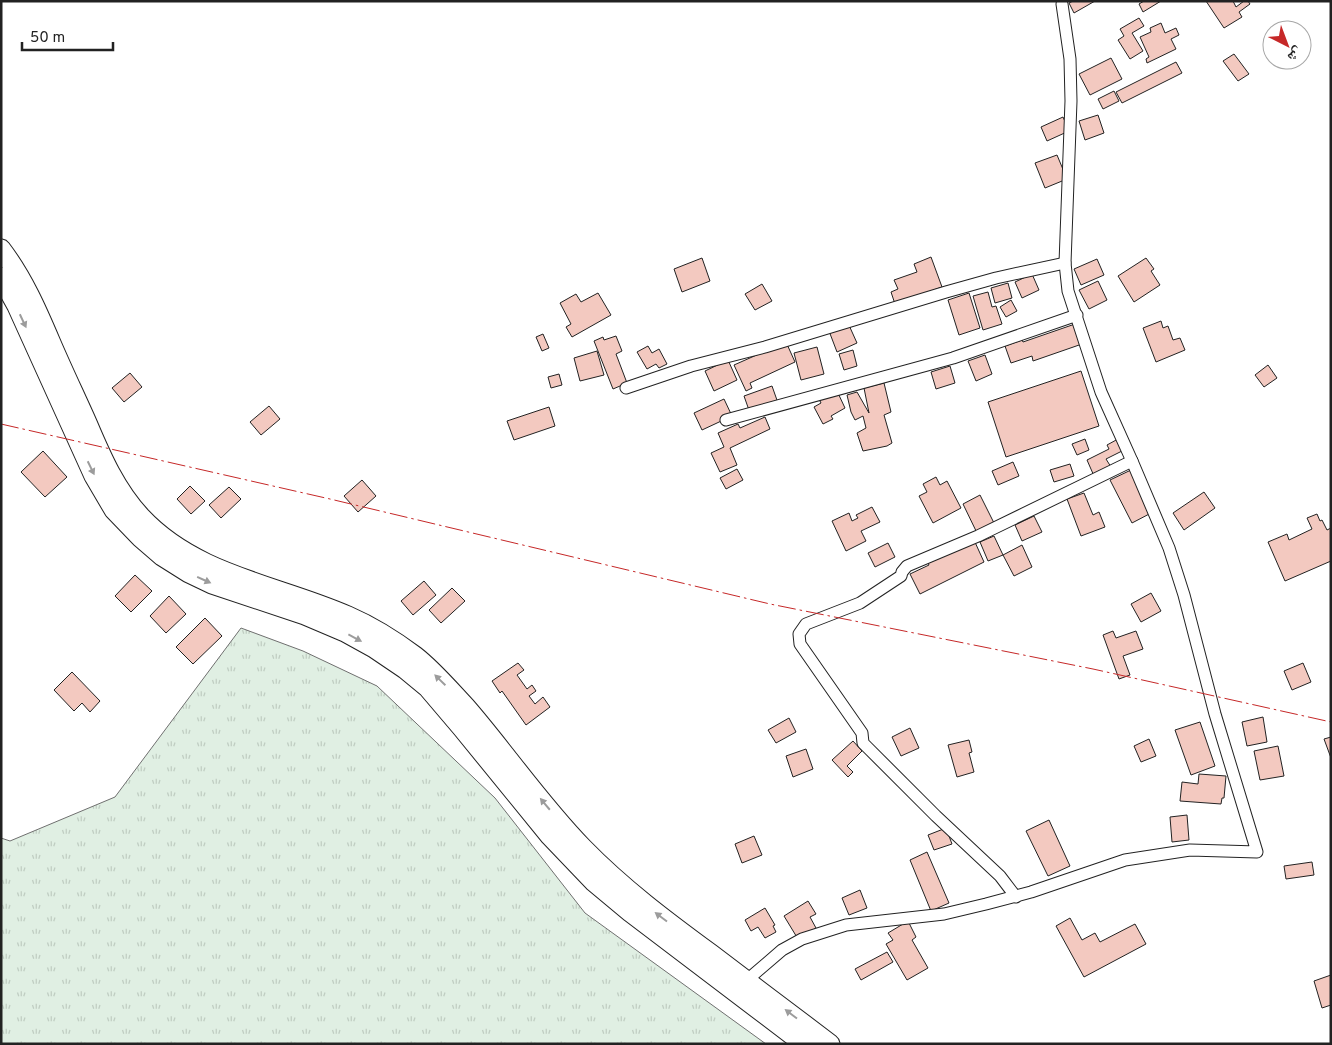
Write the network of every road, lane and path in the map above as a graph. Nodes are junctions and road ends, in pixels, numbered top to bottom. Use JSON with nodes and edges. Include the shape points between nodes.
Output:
{"nodes":[{"id":1,"x":1062,"y":4,"type":"dead end"},
{"id":2,"x":1,"y":249,"type":"edge"},
{"id":3,"x":1065,"y":263,"type":"junction"},
{"id":4,"x":1,"y":277,"type":"edge"},
{"id":5,"x":1077,"y":315,"type":"junction"},
{"id":6,"x":626,"y":388,"type":"dead end"},
{"id":7,"x":726,"y":420,"type":"dead end"},
{"id":8,"x":1132,"y":461,"type":"junction"},
{"id":9,"x":1016,"y":897,"type":"junction"},
{"id":10,"x":746,"y":981,"type":"junction"},
{"id":11,"x":804,"y":1044,"type":"edge"},
{"id":12,"x":830,"y":1044,"type":"edge"}],
"edges":[{"from":1,"to":3,"type":"street","via":[[1070,68]]},
{"from":10,"to":2,"type":"highway","one_way":true,"via":[[640,902],[607,872],[580,845],[451,691],[416,657],[349,616],[211,567],[163,537],[141,516],[105,465],[31,298]]},
{"from":3,"to":5,"type":"street","via":[[1068,290]]},
{"from":3,"to":6,"type":"street","via":[[996,278],[691,366]]},
{"from":4,"to":11,"type":"highway","one_way":true,"via":[[94,476],[114,510],[140,537],[189,573],[345,632],[405,669],[428,688],[550,836],[594,882]]},
{"from":5,"to":7,"type":"street","via":[[953,358]]},
{"from":5,"to":8,"type":"street","via":[[1101,392]]},
{"from":8,"to":9,"type":"street","via":[[1169,548],[1257,852],[1190,850],[1124,860]]},
{"from":8,"to":9,"type":"street","via":[[978,536],[907,566],[901,576],[890,584],[860,602],[806,624],[799,634],[800,644],[862,733],[863,743],[1000,876]]},
{"from":9,"to":10,"type":"street","via":[[944,914],[846,925],[802,939],[782,950]]},
{"from":12,"to":10,"type":"highway","one_way":true}]}
